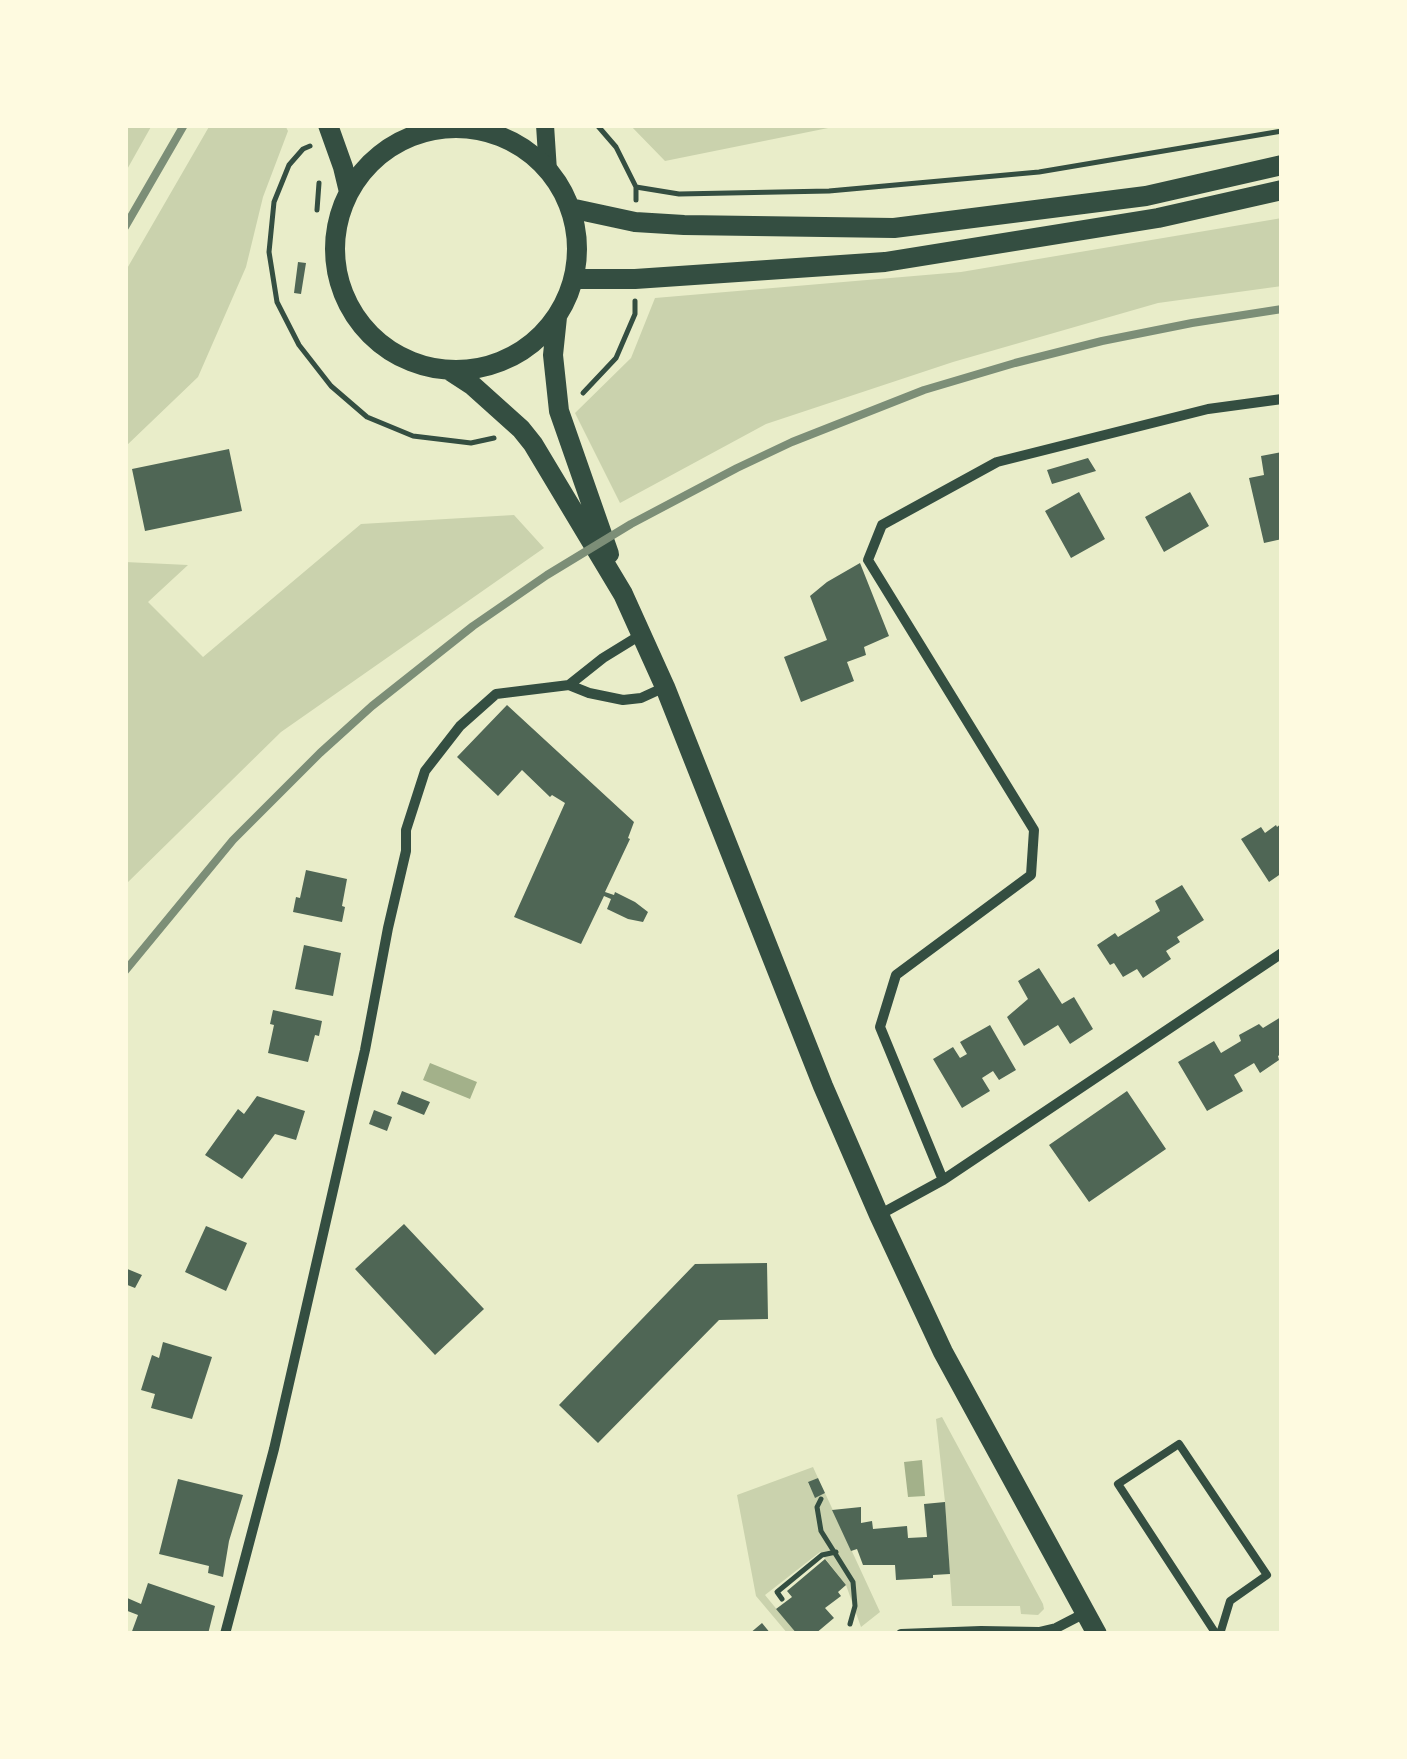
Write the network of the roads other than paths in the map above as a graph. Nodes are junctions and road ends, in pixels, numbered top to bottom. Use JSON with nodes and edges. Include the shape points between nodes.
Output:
{"nodes":[{"id":1,"x":328,"y":125,"type":"edge"},
{"id":2,"x":545,"y":125,"type":"edge"},
{"id":3,"x":462,"y":126,"type":"edge"},
{"id":4,"x":412,"y":129,"type":"edge"},
{"id":5,"x":1282,"y":165,"type":"edge"},
{"id":6,"x":548,"y":171,"type":"junction"},
{"id":7,"x":1282,"y":190,"type":"edge"},
{"id":8,"x":349,"y":192,"type":"junction"},
{"id":9,"x":570,"y":208,"type":"junction"},
{"id":10,"x":574,"y":279,"type":"junction"},
{"id":11,"x":557,"y":316,"type":"junction"},
{"id":12,"x":449,"y":370,"type":"junction"},
{"id":13,"x":1282,"y":400,"type":"edge"},
{"id":14,"x":623,"y":594,"type":"junction"},
{"id":15,"x":642,"y":634,"type":"junction"},
{"id":16,"x":570,"y":685,"type":"junction"},
{"id":17,"x":666,"y":687,"type":"junction"},
{"id":18,"x":1282,"y":953,"type":"edge"},
{"id":19,"x":943,"y":1180,"type":"junction"},
{"id":20,"x":879,"y":1215,"type":"junction"},
{"id":21,"x":1085,"y":1612,"type":"junction"},
{"id":22,"x":225,"y":1634,"type":"edge"},
{"id":23,"x":901,"y":1634,"type":"edge"},
{"id":24,"x":1096,"y":1634,"type":"edge"},
{"id":25,"x":1218,"y":1634,"type":"edge"}],
"edges":[{"from":1,"to":8,"type":"main road"},
{"from":2,"to":6,"type":"street"},
{"from":3,"to":4,"type":"main road"},
{"from":3,"to":6,"type":"main road","via":[[507,139]]},
{"from":4,"to":8,"type":"main road"},
{"from":5,"to":9,"type":"main road","via":[[1146,196],[894,228],[635,222]]},
{"from":6,"to":9,"type":"main road"},
{"from":7,"to":10,"type":"main road","via":[[1158,218],[885,262]]},
{"from":8,"to":12,"type":"main road","via":[[336,262],[351,308],[392,351]]},
{"from":9,"to":10,"type":"main road","via":[[577,243]]},
{"from":10,"to":11,"type":"main road"},
{"from":11,"to":12,"type":"main road","via":[[510,357]]},
{"from":11,"to":14,"type":"main road","via":[[559,410]]},
{"from":12,"to":14,"type":"main road","via":[[533,444]]},
{"from":13,"to":19,"type":"street","via":[[1208,409],[997,462],[882,525],[868,560],[1034,830],[1031,875],[896,975],[880,1028]]},
{"from":14,"to":15,"type":"main road"},
{"from":15,"to":16,"type":"street"},
{"from":15,"to":17,"type":"main road"},
{"from":16,"to":17,"type":"street","via":[[623,700]]},
{"from":16,"to":22,"type":"street","via":[[496,694],[425,771],[406,830],[365,1050],[278,1430]]},
{"from":17,"to":20,"type":"main road"},
{"from":18,"to":19,"type":"street"},
{"from":19,"to":20,"type":"street"},
{"from":20,"to":21,"type":"main road","via":[[943,1352]]},
{"from":21,"to":23,"type":"street","via":[[1039,1632]]},
{"from":21,"to":24,"type":"main road"},
{"from":25,"to":25,"type":"lane","via":[[1230,1601],[1267,1575],[1179,1444],[1118,1484]]}]}
